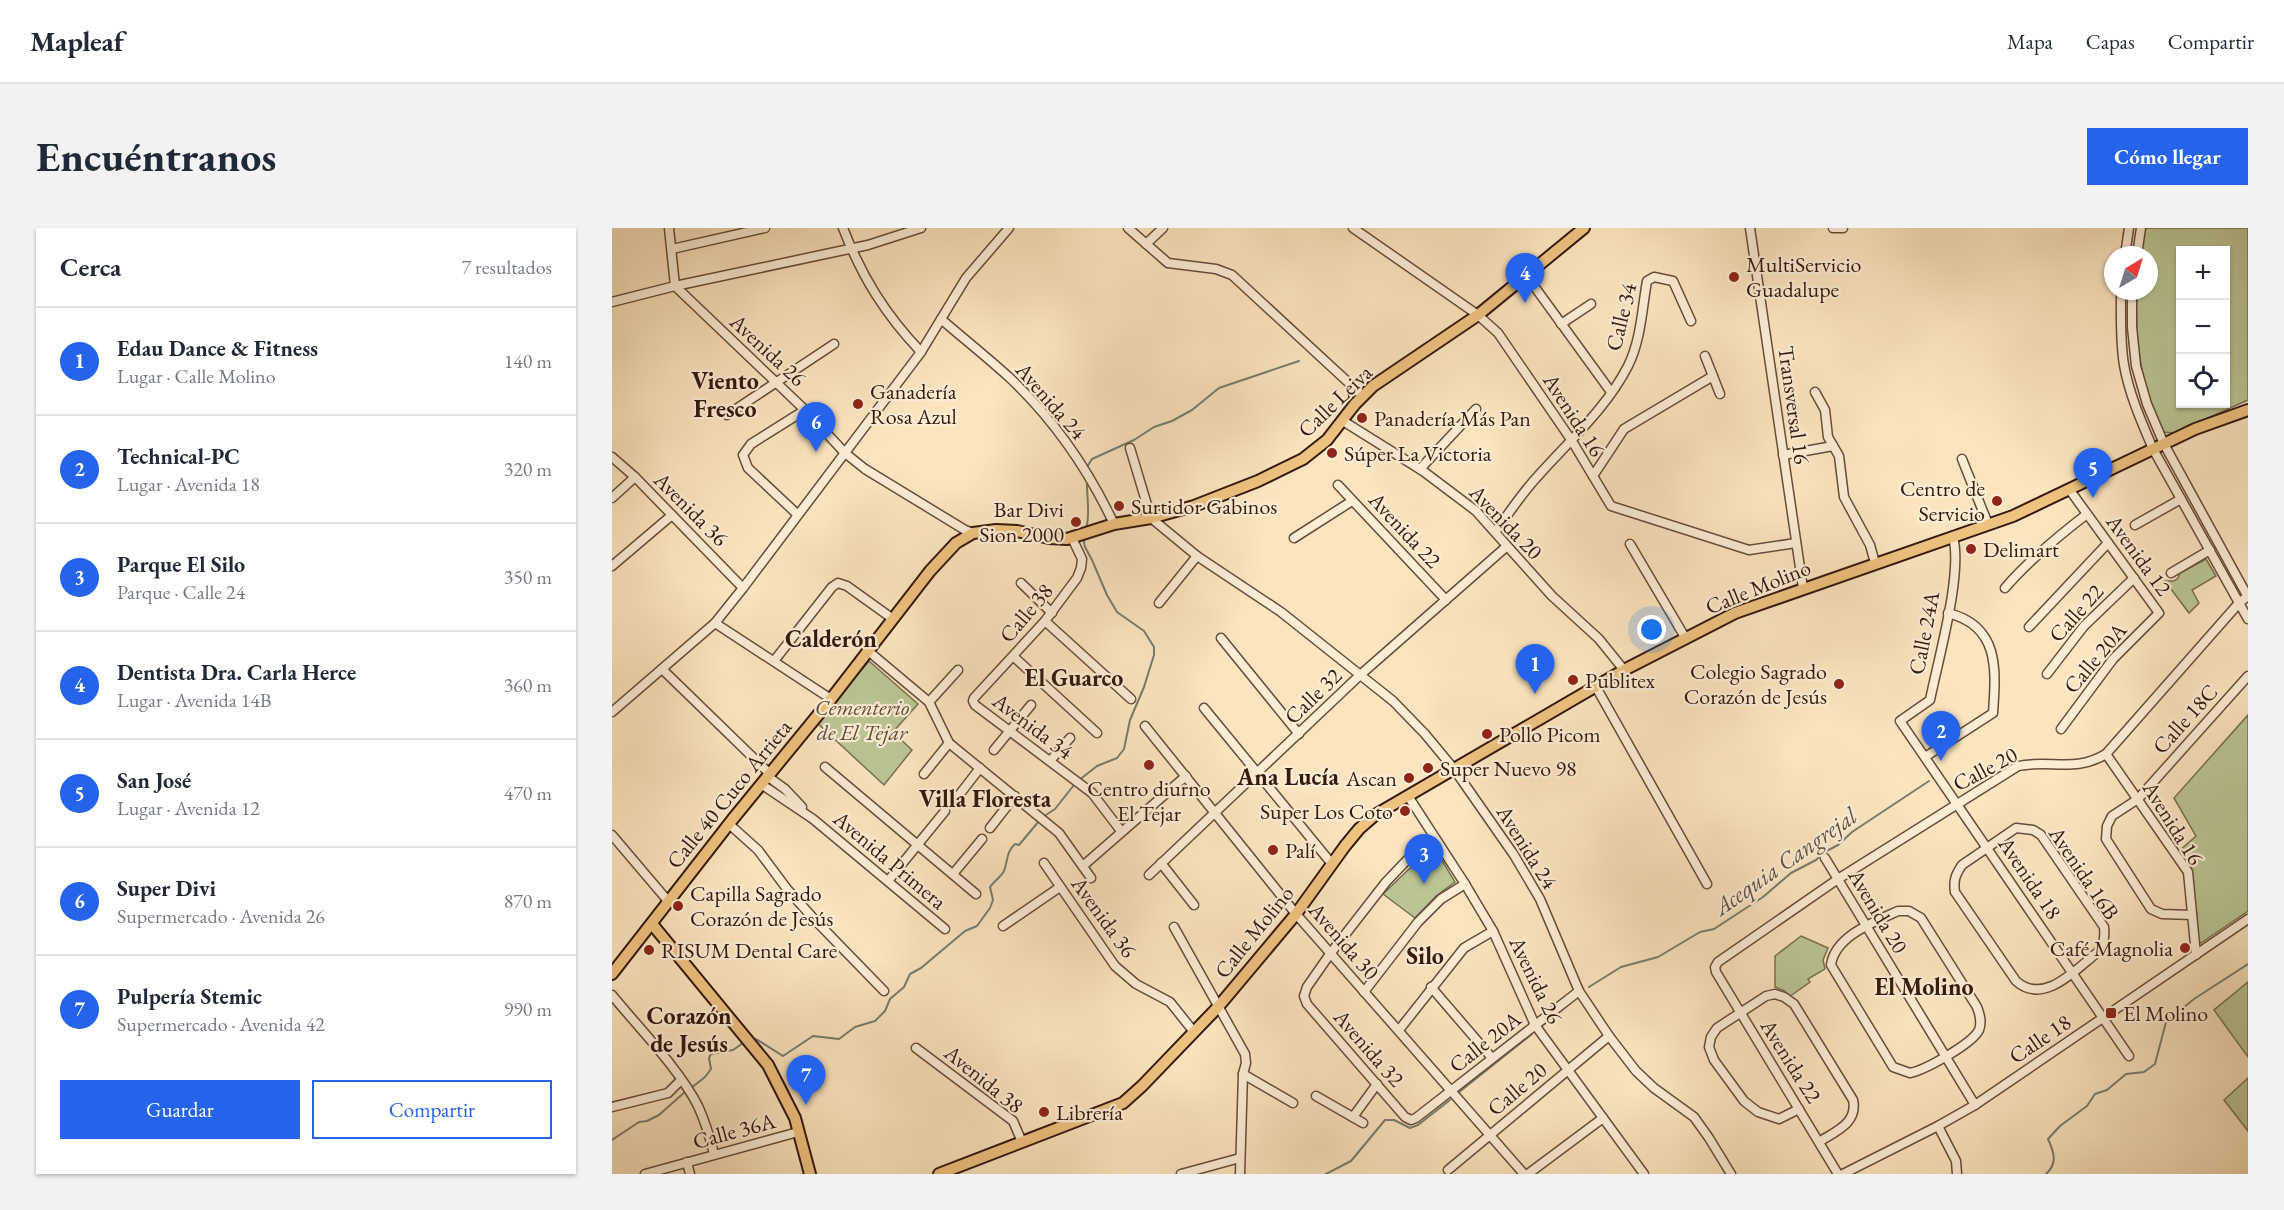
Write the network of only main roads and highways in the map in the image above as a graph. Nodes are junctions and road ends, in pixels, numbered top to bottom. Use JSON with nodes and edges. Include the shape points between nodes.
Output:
{"nodes":[{"id":1,"x":1584,"y":228,"type":"edge"},
{"id":2,"x":2248,"y":410,"type":"edge"},
{"id":3,"x":973,"y":533,"type":"joint"},
{"id":4,"x":652,"y":924,"type":"junction"},
{"id":5,"x":612,"y":974,"type":"edge"},
{"id":6,"x":810,"y":1174,"type":"edge"},
{"id":7,"x":939,"y":1174,"type":"edge"}],
"edges":[{"from":1,"to":3,"type":"main road","name":"Calle Leiva","via":[[1478,315],[1373,386],[1320,447],[1303,459],[1194,506],[1072,538],[1006,530]]},
{"from":2,"to":7,"type":"main road","name":"Calle Molino","via":[[2195,429],[2013,516],[1735,613],[1624,670],[1454,769],[1359,829],[1296,914],[1218,1007],[1123,1103]]},
{"from":3,"to":4,"type":"main road","name":"Calle 40 Cuco Arrieta","via":[[945,554]]},
{"from":4,"to":5,"type":"main road","name":"Calle 40 Cuco Arrieta"},
{"from":4,"to":6,"type":"main road","via":[[768,1065],[795,1118]]}]}
